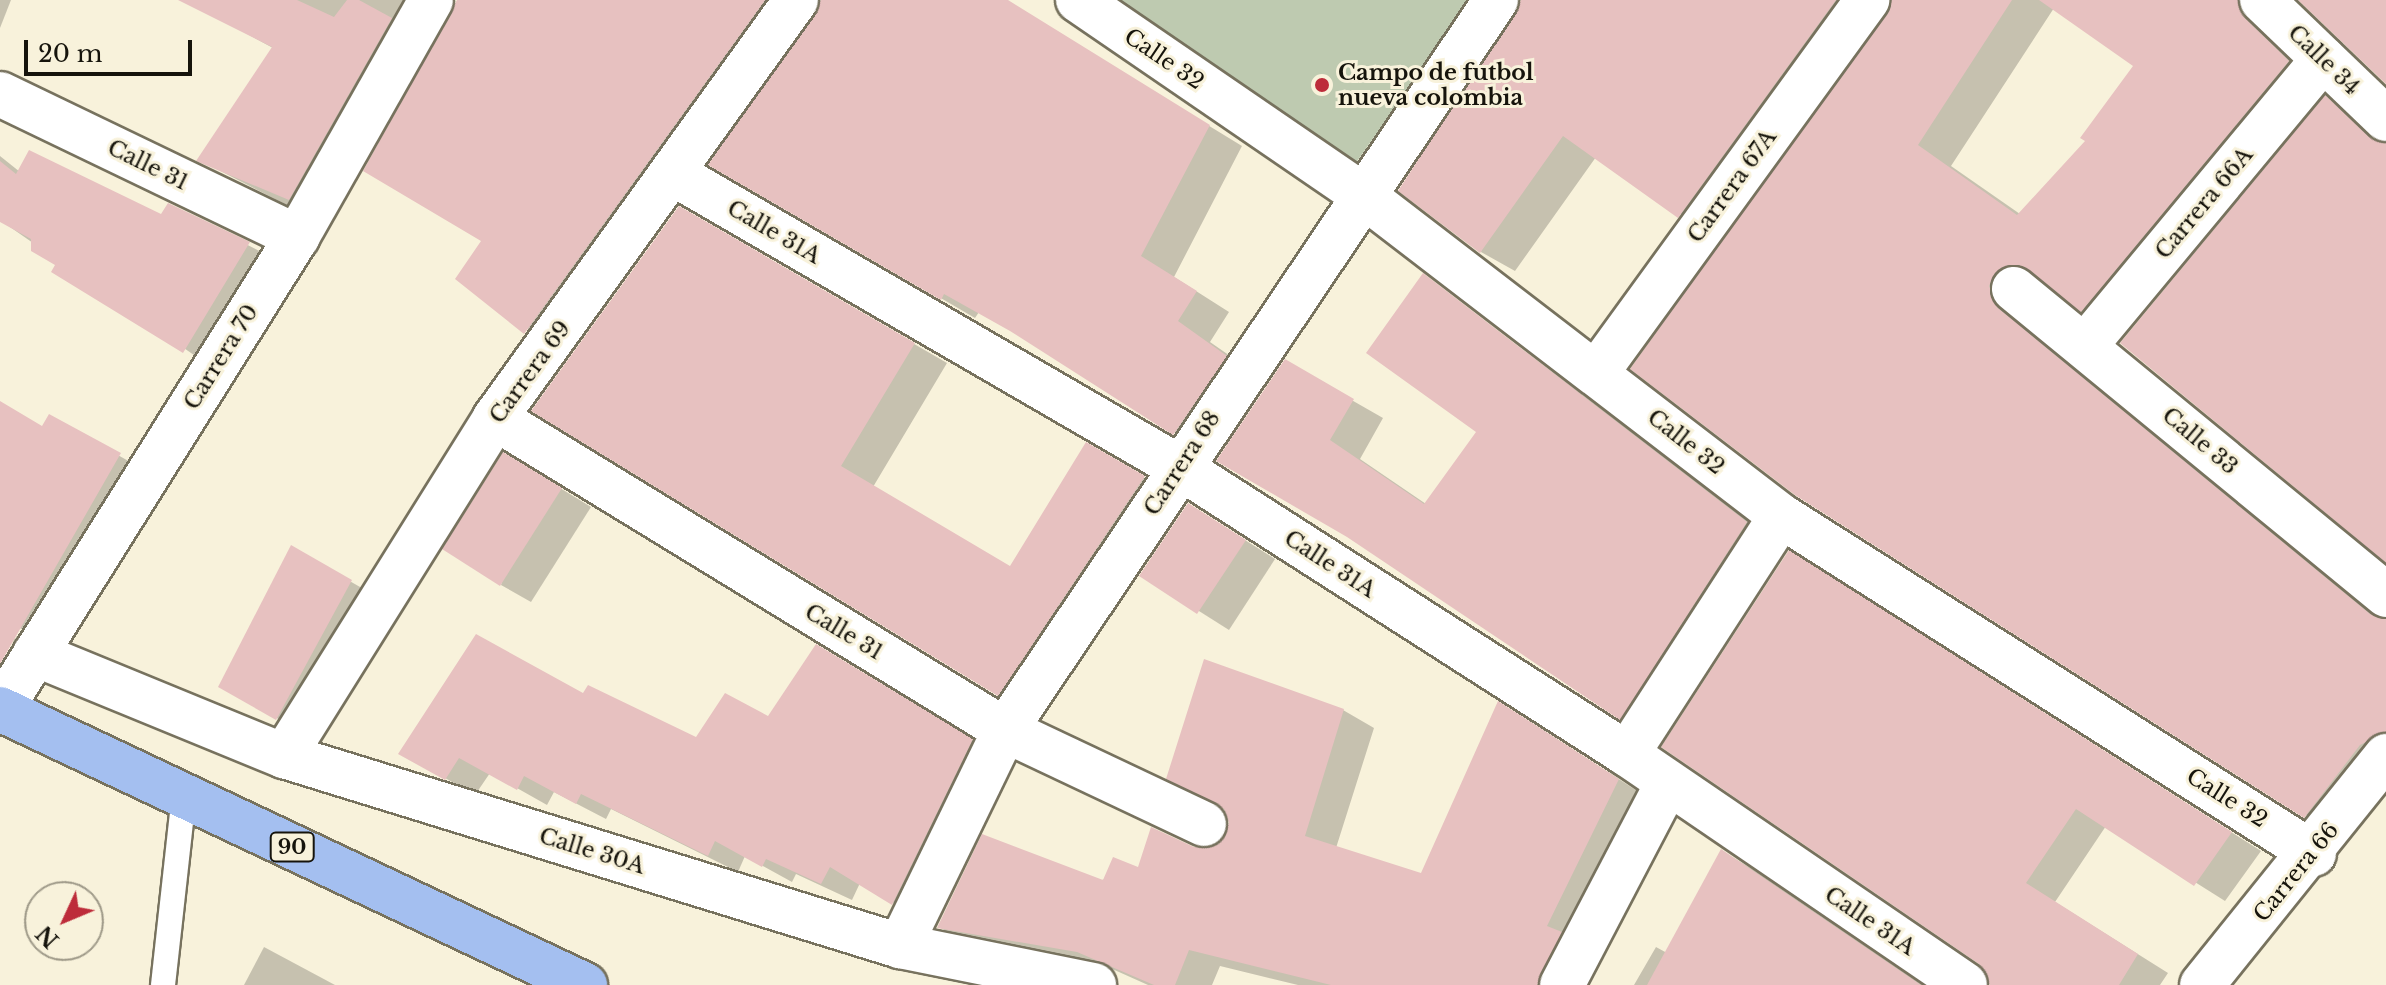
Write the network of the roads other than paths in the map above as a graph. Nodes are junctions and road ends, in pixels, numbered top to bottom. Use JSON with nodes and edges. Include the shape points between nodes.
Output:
{"nodes":[{"id":1,"x":431,"y":0,"type":"edge"},
{"id":2,"x":796,"y":0,"type":"edge"},
{"id":3,"x":1078,"y":0,"type":"edge"},
{"id":4,"x":1496,"y":0,"type":"edge"},
{"id":5,"x":1867,"y":0,"type":"edge"},
{"id":6,"x":2262,"y":0,"type":"edge"},
{"id":7,"x":2323,"y":59,"type":"junction"},
{"id":8,"x":0,"y":94,"type":"edge"},
{"id":9,"x":2386,"y":119,"type":"edge"},
{"id":10,"x":674,"y":174,"type":"junction"},
{"id":11,"x":1360,"y":193,"type":"junction"},
{"id":12,"x":297,"y":237,"type":"junction"},
{"id":13,"x":2014,"y":289,"type":"dead end"},
{"id":14,"x":2085,"y":346,"type":"junction"},
{"id":15,"x":1597,"y":372,"type":"junction"},
{"id":16,"x":495,"y":418,"type":"junction"},
{"id":17,"x":1179,"y":467,"type":"junction"},
{"id":18,"x":1781,"y":516,"type":"junction"},
{"id":19,"x":2386,"y":595,"type":"edge"},
{"id":20,"x":35,"y":654,"type":"junction"},
{"id":21,"x":0,"y":709,"type":"edge"},
{"id":22,"x":1005,"y":730,"type":"junction"},
{"id":23,"x":1627,"y":754,"type":"junction"},
{"id":24,"x":284,"y":756,"type":"junction"},
{"id":25,"x":2386,"y":756,"type":"edge"},
{"id":26,"x":1666,"y":786,"type":"junction"},
{"id":27,"x":184,"y":796,"type":"junction"},
{"id":28,"x":1204,"y":824,"type":"dead end"},
{"id":29,"x":2314,"y":854,"type":"junction"},
{"id":30,"x":900,"y":946,"type":"junction"},
{"id":31,"x":163,"y":985,"type":"edge"},
{"id":32,"x":585,"y":985,"type":"edge"},
{"id":33,"x":1094,"y":985,"type":"edge"},
{"id":34,"x":1562,"y":985,"type":"edge"},
{"id":35,"x":1965,"y":985,"type":"edge"},
{"id":36,"x":2202,"y":985,"type":"edge"}],
"edges":[{"from":1,"to":12,"type":"street","name":"Carrera 70"},
{"from":2,"to":10,"type":"street","name":"Carrera 69"},
{"from":3,"to":11,"type":"street","name":"Calle 32"},
{"from":4,"to":11,"type":"street","name":"Carrera 68"},
{"from":5,"to":15,"type":"street","name":"Carrera 67A"},
{"from":6,"to":7,"type":"street","name":"Calle 34"},
{"from":7,"to":9,"type":"street","name":"Calle 34"},
{"from":7,"to":14,"type":"street","name":"Carrera 66A"},
{"from":8,"to":12,"type":"street","name":"Calle 31"},
{"from":10,"to":16,"type":"street","name":"Carrera 69"},
{"from":10,"to":17,"type":"street","name":"Calle 31A"},
{"from":11,"to":15,"type":"street","name":"Calle 32"},
{"from":11,"to":17,"type":"street","name":"Carrera 68"},
{"from":12,"to":20,"type":"street","name":"Carrera 70"},
{"from":13,"to":14,"type":"street","name":"Calle 33"},
{"from":14,"to":19,"type":"street","name":"Calle 33"},
{"from":15,"to":18,"type":"street","name":"Calle 32"},
{"from":16,"to":22,"type":"street","name":"Calle 31"},
{"from":16,"to":24,"type":"street","name":"Carrera 69"},
{"from":17,"to":22,"type":"street","name":"Carrera 68"},
{"from":17,"to":23,"type":"street","name":"Calle 31A"},
{"from":18,"to":23,"type":"street"},
{"from":18,"to":29,"type":"street","name":"Calle 32"},
{"from":20,"to":21,"type":"street","name":"Carrera 70"},
{"from":20,"to":24,"type":"street","name":"Calle 30A"},
{"from":21,"to":27,"type":"highway","number":"90"},
{"from":22,"to":28,"type":"street","name":"Calle 31"},
{"from":22,"to":30,"type":"street","name":"Carrera 68"},
{"from":23,"to":26,"type":"street","name":"Calle 31A"},
{"from":24,"to":30,"type":"street","name":"Calle 30A"},
{"from":25,"to":29,"type":"street","name":"Carrera 66"},
{"from":26,"to":34,"type":"street"},
{"from":26,"to":35,"type":"street","name":"Calle 31A"},
{"from":27,"to":31,"type":"lane"},
{"from":27,"to":32,"type":"highway","number":"90"},
{"from":29,"to":36,"type":"street","name":"Carrera 66"},
{"from":30,"to":33,"type":"street"}]}
